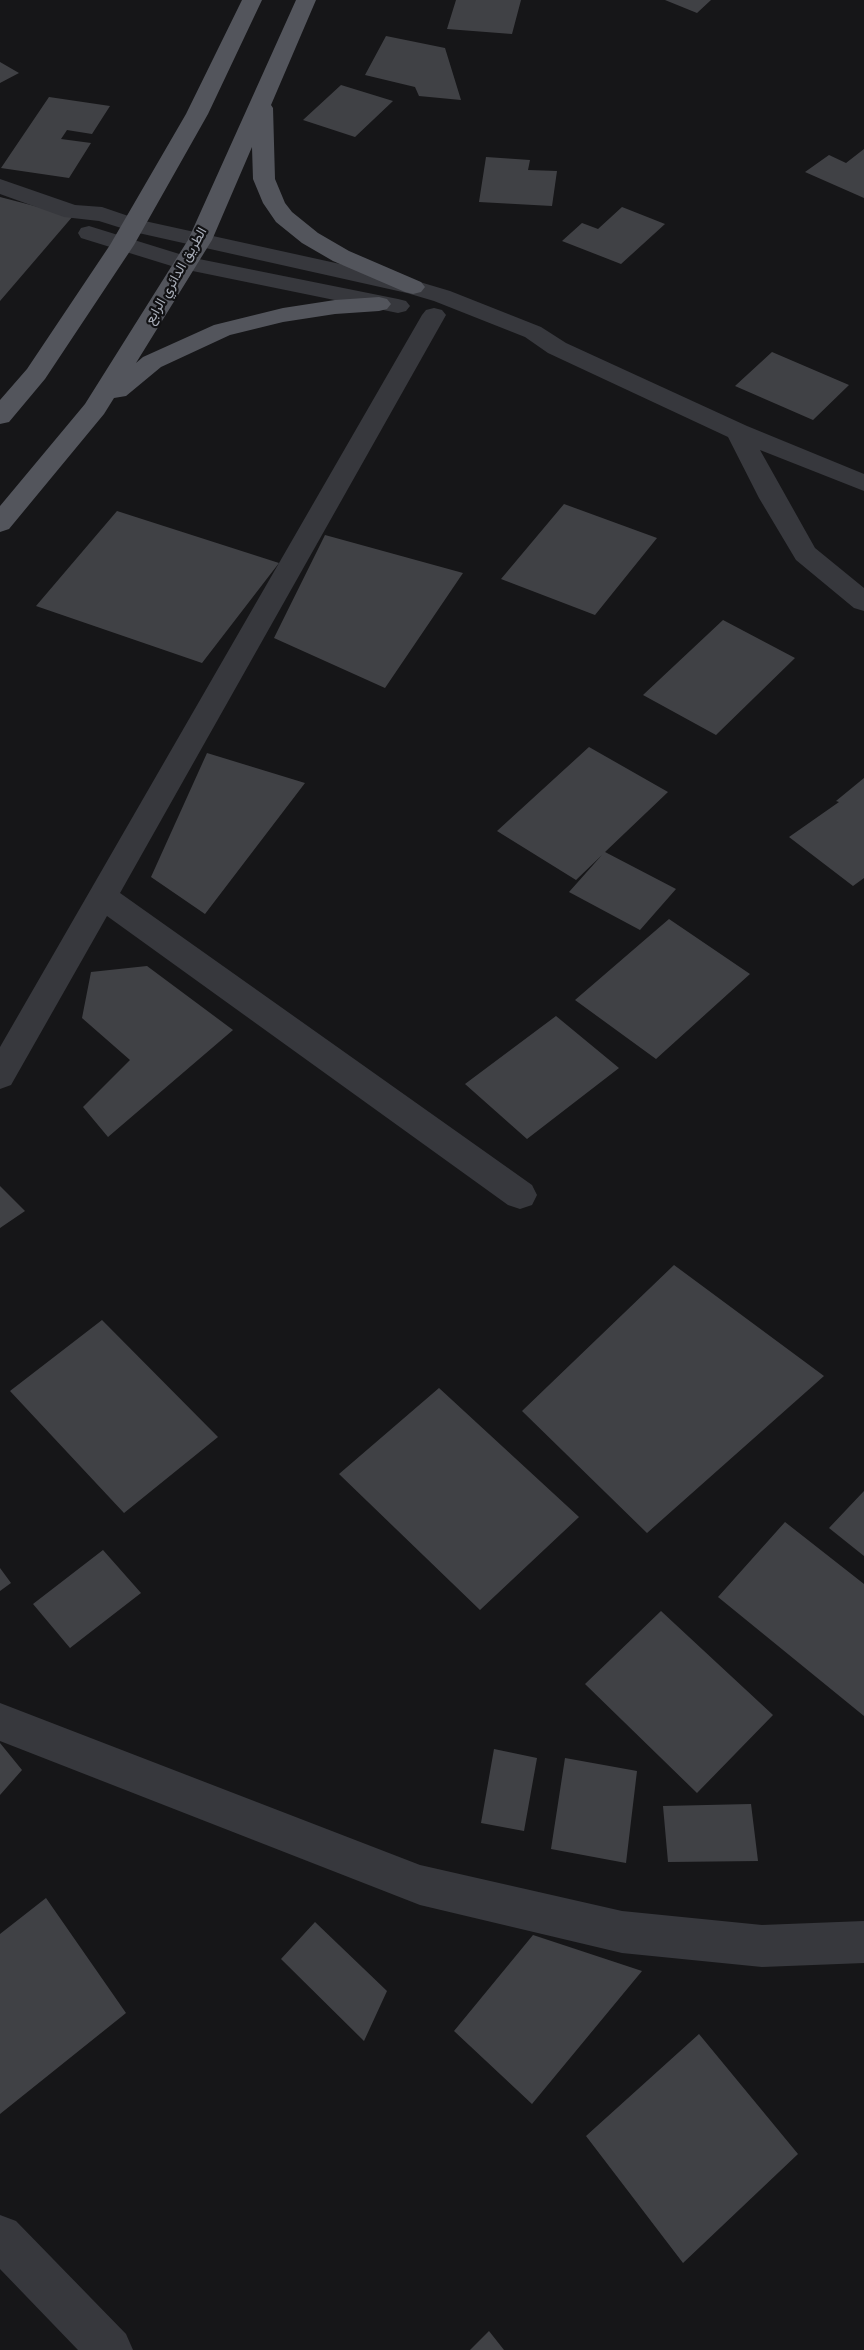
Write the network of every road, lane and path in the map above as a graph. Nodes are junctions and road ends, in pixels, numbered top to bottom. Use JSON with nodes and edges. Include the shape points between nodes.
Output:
{"nodes":[{"id":1,"x":252,"y":0,"type":"edge"},
{"id":2,"x":306,"y":0,"type":"edge"},
{"id":3,"x":262,"y":96,"type":"junction"},
{"id":4,"x":0,"y":186,"type":"edge"},
{"id":5,"x":72,"y":212,"type":"junction"},
{"id":6,"x":134,"y":225,"type":"junction"},
{"id":7,"x":200,"y":240,"type":"junction"},
{"id":8,"x":122,"y":245,"type":"junction"},
{"id":9,"x":186,"y":263,"type":"junction"},
{"id":10,"x":413,"y":287,"type":"junction"},
{"id":11,"x":379,"y":304,"type":"junction"},
{"id":12,"x":434,"y":315,"type":"junction"},
{"id":13,"x":557,"y":348,"type":"junction"},
{"id":14,"x":95,"y":409,"type":"junction"},
{"id":15,"x":0,"y":416,"type":"edge"},
{"id":16,"x":738,"y":432,"type":"junction"},
{"id":17,"x":864,"y":483,"type":"edge"},
{"id":18,"x":0,"y":524,"type":"edge"},
{"id":19,"x":864,"y":603,"type":"edge"},
{"id":20,"x":103,"y":897,"type":"junction"},
{"id":21,"x":0,"y":1076,"type":"edge"},
{"id":22,"x":520,"y":1195,"type":"dead end"},
{"id":23,"x":0,"y":1722,"type":"edge"},
{"id":24,"x":864,"y":1942,"type":"edge"},
{"id":25,"x":0,"y":2237,"type":"edge"},
{"id":26,"x":110,"y":2350,"type":"edge"}],
"edges":[{"from":1,"to":6,"type":"main road","via":[[197,114]]},
{"from":2,"to":3,"type":"main road","name":"الطريق الدائري الرابع"},
{"from":3,"to":7,"type":"main road","name":"الطريق الدائري الرابع"},
{"from":3,"to":10,"type":"main road","via":[[264,179],[273,203],[284,217],[341,256]]},
{"from":4,"to":5,"type":"street"},
{"from":5,"to":6,"type":"street","via":[[102,214]]},
{"from":5,"to":8,"type":"street","via":[[82,230]]},
{"from":6,"to":7,"type":"street"},
{"from":6,"to":8,"type":"main road"},
{"from":7,"to":9,"type":"main road","name":"الطريق الدائري الرابع"},
{"from":7,"to":10,"type":"street"},
{"from":8,"to":9,"type":"street"},
{"from":8,"to":15,"type":"main road","via":[[36,374]]},
{"from":9,"to":11,"type":"street"},
{"from":9,"to":14,"type":"main road","name":"الطريق الدائري الرابع"},
{"from":10,"to":13,"type":"street","via":[[489,313],[533,332]]},
{"from":11,"to":12,"type":"street"},
{"from":11,"to":14,"type":"main road","via":[[283,315],[222,330],[152,362]]},
{"from":12,"to":13,"type":"street","via":[[524,344]]},
{"from":12,"to":20,"type":"street"},
{"from":13,"to":16,"type":"street"},
{"from":14,"to":18,"type":"main road","name":"الطريق الدائري الرابع"},
{"from":16,"to":17,"type":"street"},
{"from":16,"to":19,"type":"street","via":[[805,554]]},
{"from":20,"to":21,"type":"street"},
{"from":20,"to":22,"type":"street"},
{"from":23,"to":24,"type":"street","via":[[420,1885],[622,1932],[762,1946]]},
{"from":25,"to":26,"type":"street"}]}
